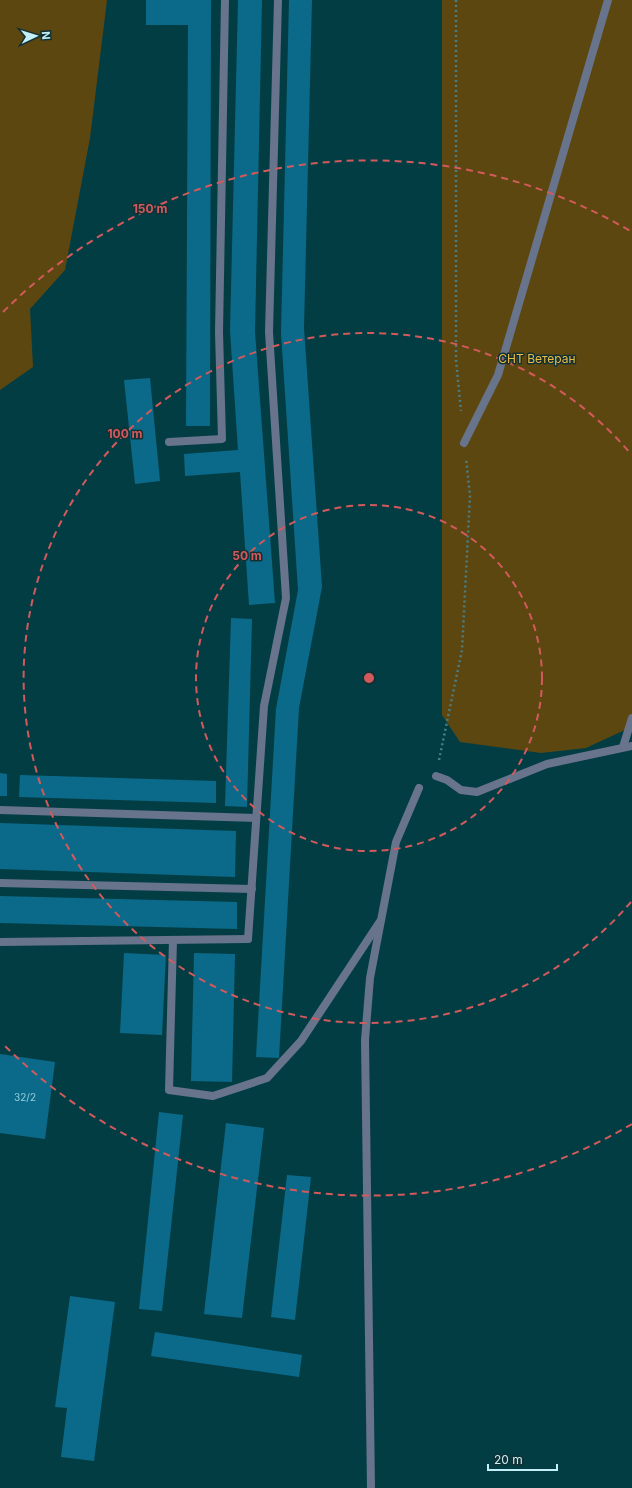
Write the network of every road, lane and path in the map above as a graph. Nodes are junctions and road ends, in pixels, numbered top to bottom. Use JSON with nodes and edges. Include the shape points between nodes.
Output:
{"nodes":[{"id":1,"x":225,"y":0,"type":"edge"},
{"id":2,"x":278,"y":0,"type":"edge"},
{"id":3,"x":456,"y":0,"type":"edge"},
{"id":4,"x":608,"y":0,"type":"edge"},
{"id":5,"x":461,"y":413,"type":"dead end"},
{"id":6,"x":169,"y":442,"type":"dead end"},
{"id":7,"x":464,"y":443,"type":"joint"},
{"id":8,"x":632,"y":718,"type":"edge"},
{"id":9,"x":632,"y":746,"type":"edge"},
{"id":10,"x":623,"y":747,"type":"junction"},
{"id":11,"x":436,"y":776,"type":"joint"},
{"id":12,"x":419,"y":788,"type":"dead end"},
{"id":13,"x":0,"y":810,"type":"edge"},
{"id":14,"x":256,"y":818,"type":"junction"},
{"id":15,"x":0,"y":883,"type":"edge"},
{"id":16,"x":252,"y":889,"type":"junction"},
{"id":17,"x":382,"y":919,"type":"junction"},
{"id":18,"x":173,"y":940,"type":"junction"},
{"id":19,"x":0,"y":942,"type":"edge"},
{"id":20,"x":372,"y":1488,"type":"edge"}],
"edges":[{"from":1,"to":6,"type":"street","via":[[219,332],[222,439]]},
{"from":2,"to":14,"type":"street","via":[[269,332],[286,598],[264,706]]},
{"from":3,"to":5,"type":"path","via":[[456,360]]},
{"from":4,"to":7,"type":"street","via":[[498,374]]},
{"from":7,"to":11,"type":"path","via":[[470,496],[462,650]]},
{"from":8,"to":10,"type":"street"},
{"from":9,"to":10,"type":"street"},
{"from":10,"to":11,"type":"street","via":[[547,764],[477,792],[462,790]]},
{"from":12,"to":17,"type":"street","via":[[396,842]]},
{"from":13,"to":14,"type":"street"},
{"from":14,"to":16,"type":"street"},
{"from":15,"to":16,"type":"street"},
{"from":16,"to":18,"type":"street","via":[[248,938]]},
{"from":17,"to":18,"type":"street","via":[[302,1041],[267,1078],[213,1096],[169,1090]]},
{"from":17,"to":20,"type":"street","via":[[370,978],[365,1040]]},
{"from":18,"to":19,"type":"street"}]}
